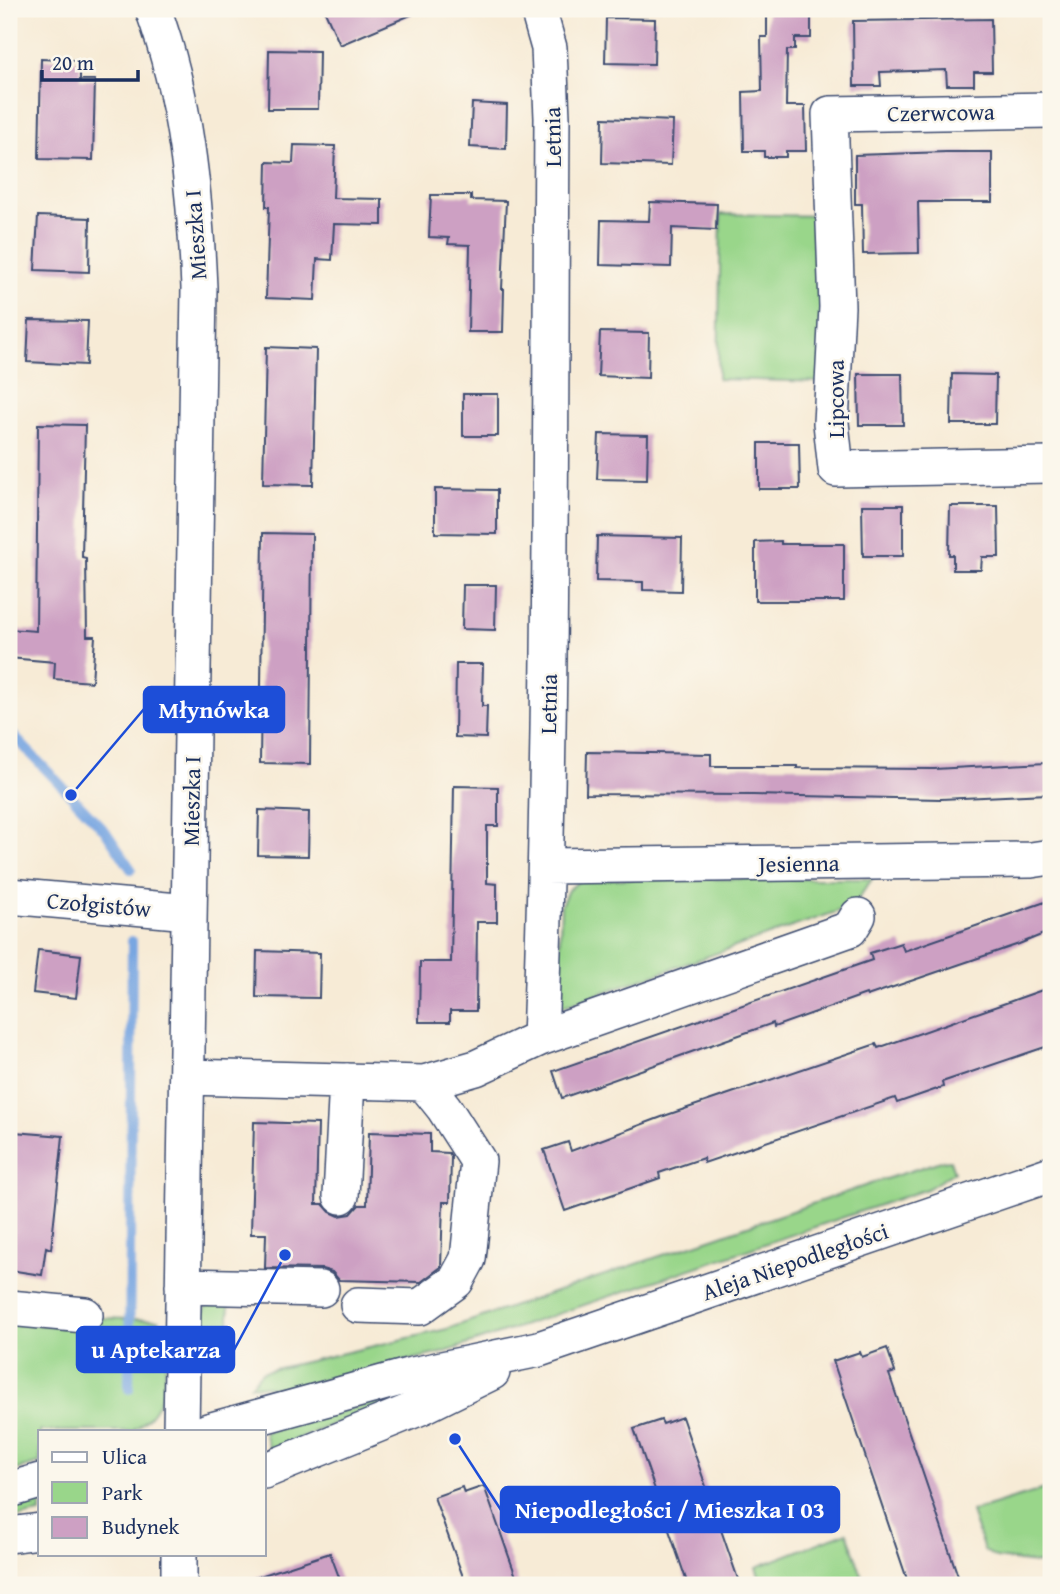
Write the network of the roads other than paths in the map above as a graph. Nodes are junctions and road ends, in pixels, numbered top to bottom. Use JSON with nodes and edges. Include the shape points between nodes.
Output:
{"nodes":[{"id":1,"x":153,"y":9,"type":"edge"},
{"id":2,"x":538,"y":9,"type":"edge"},
{"id":3,"x":1051,"y":110,"type":"edge"},
{"id":4,"x":830,"y":114,"type":"joint"},
{"id":5,"x":1051,"y":465,"type":"edge"},
{"id":6,"x":1051,"y":857,"type":"edge"},
{"id":7,"x":546,"y":866,"type":"junction"},
{"id":8,"x":9,"y":895,"type":"edge"},
{"id":9,"x":178,"y":911,"type":"junction"},
{"id":10,"x":858,"y":916,"type":"dead end"},
{"id":11,"x":540,"y":1038,"type":"junction"},
{"id":12,"x":187,"y":1077,"type":"junction"},
{"id":13,"x":347,"y":1081,"type":"junction"},
{"id":14,"x":424,"y":1083,"type":"junction"},
{"id":15,"x":1051,"y":1174,"type":"edge"},
{"id":16,"x":341,"y":1196,"type":"dead end"},
{"id":17,"x":183,"y":1286,"type":"junction"},
{"id":18,"x":321,"y":1289,"type":"dead end"},
{"id":19,"x":358,"y":1305,"type":"dead end"},
{"id":20,"x":9,"y":1308,"type":"edge"},
{"id":21,"x":85,"y":1315,"type":"dead end"},
{"id":22,"x":539,"y":1349,"type":"junction"},
{"id":23,"x":181,"y":1430,"type":"edge"},
{"id":24,"x":212,"y":1430,"type":"edge"},
{"id":25,"x":266,"y":1470,"type":"edge"},
{"id":26,"x":38,"y":1482,"type":"edge"},
{"id":27,"x":9,"y":1490,"type":"edge"},
{"id":28,"x":38,"y":1531,"type":"edge"},
{"id":29,"x":9,"y":1535,"type":"edge"},
{"id":30,"x":179,"y":1556,"type":"edge"},
{"id":31,"x":179,"y":1585,"type":"edge"}],
"edges":[{"from":1,"to":9,"type":"street","name":"Mieszka I","via":[[178,91],[193,187],[199,288]]},
{"from":2,"to":7,"type":"street","name":"Letnia","via":[[548,48],[552,118]]},
{"from":3,"to":4,"type":"street","name":"Czerwcowa"},
{"from":4,"to":5,"type":"street","name":"Lipcowa","via":[[837,307],[831,422],[836,469]]},
{"from":6,"to":7,"type":"street","name":"Jesienna"},
{"from":7,"to":11,"type":"street","name":"Letnia"},
{"from":8,"to":9,"type":"street","name":"Czołgistów"},
{"from":9,"to":12,"type":"street","name":"Mieszka I"},
{"from":10,"to":11,"type":"street","via":[[850,929]]},
{"from":11,"to":14,"type":"street","via":[[475,1068]]},
{"from":12,"to":13,"type":"street"},
{"from":12,"to":17,"type":"street","name":"Mieszka I"},
{"from":13,"to":14,"type":"street"},
{"from":13,"to":16,"type":"street"},
{"from":14,"to":19,"type":"street","via":[[478,1161],[468,1259],[456,1281],[420,1307]]},
{"from":15,"to":22,"type":"street","name":"Aleja Niepodległości"},
{"from":17,"to":18,"type":"street"},
{"from":17,"to":23,"type":"street","name":"Mieszka I"},
{"from":20,"to":21,"type":"street"},
{"from":22,"to":24,"type":"street","name":"Aleja Niepodległości","via":[[408,1376]]},
{"from":22,"to":25,"type":"street","name":"Aleja Niepodległości","via":[[421,1407]]},
{"from":26,"to":27,"type":"street"},
{"from":28,"to":29,"type":"street"},
{"from":30,"to":31,"type":"street"}]}
